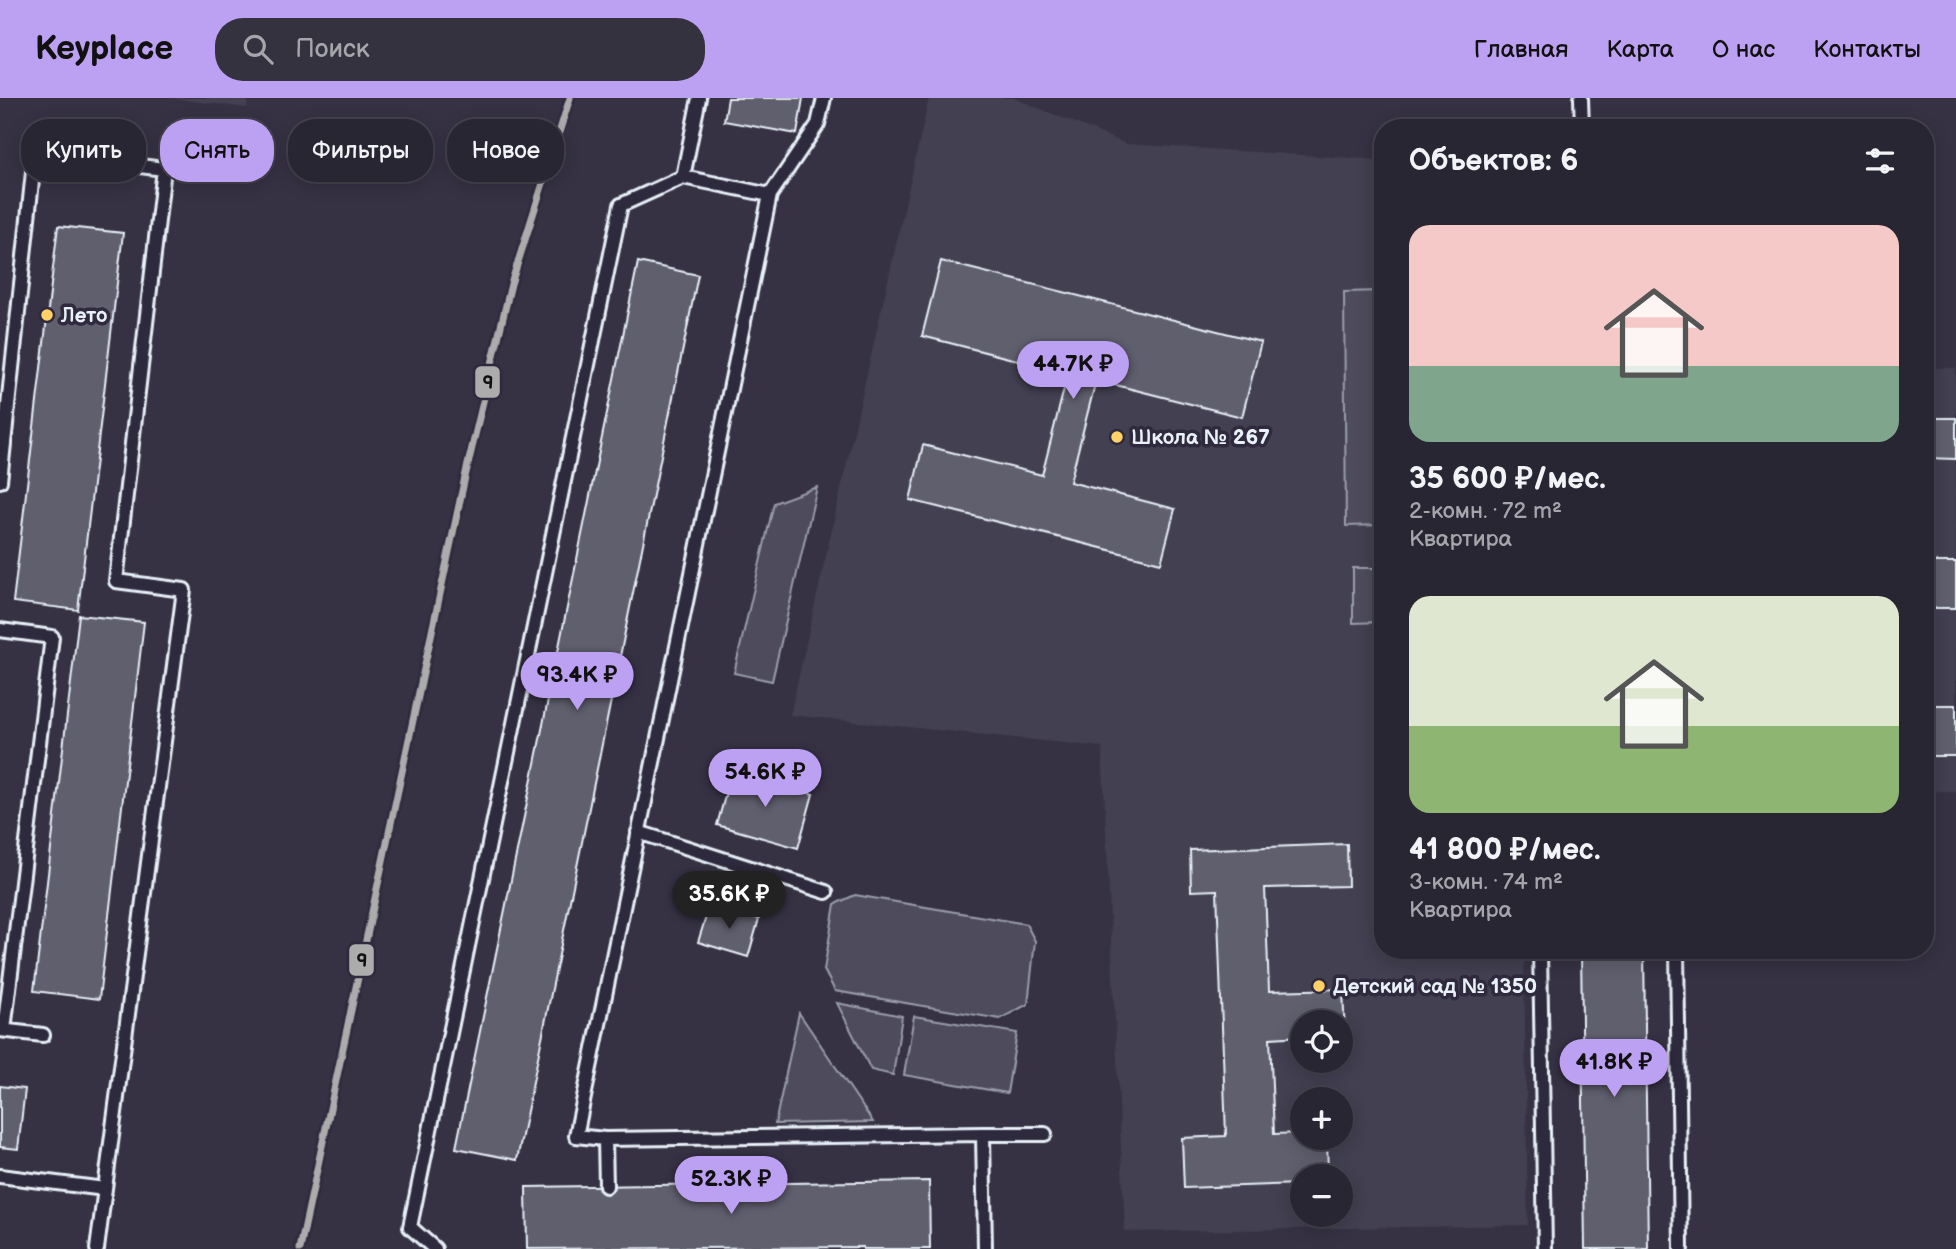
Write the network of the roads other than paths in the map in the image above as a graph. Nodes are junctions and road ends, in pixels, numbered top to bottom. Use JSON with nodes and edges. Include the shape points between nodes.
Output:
{"nodes":[{"id":1,"x":699,"y":98,"type":"edge"},
{"id":2,"x":824,"y":98,"type":"edge"},
{"id":3,"x":1581,"y":98,"type":"edge"},
{"id":4,"x":1582,"y":119,"type":"edge"},
{"id":5,"x":683,"y":177,"type":"junction"},
{"id":6,"x":769,"y":195,"type":"junction"},
{"id":7,"x":0,"y":481,"type":"edge"},
{"id":8,"x":0,"y":630,"type":"edge"},
{"id":9,"x":638,"y":832,"type":"junction"},
{"id":10,"x":826,"y":892,"type":"dead end"},
{"id":11,"x":1540,"y":959,"type":"edge"},
{"id":12,"x":1677,"y":959,"type":"edge"},
{"id":13,"x":2,"y":1030,"type":"edge"},
{"id":14,"x":43,"y":1035,"type":"dead end"},
{"id":15,"x":983,"y":1134,"type":"junction"},
{"id":16,"x":1045,"y":1134,"type":"dead end"},
{"id":17,"x":605,"y":1139,"type":"junction"},
{"id":18,"x":0,"y":1176,"type":"edge"},
{"id":19,"x":606,"y":1186,"type":"dead end"},
{"id":20,"x":105,"y":1189,"type":"junction"},
{"id":21,"x":97,"y":1249,"type":"edge"},
{"id":22,"x":435,"y":1249,"type":"edge"},
{"id":23,"x":985,"y":1249,"type":"edge"},
{"id":24,"x":1545,"y":1249,"type":"edge"},
{"id":25,"x":1681,"y":1249,"type":"edge"}],
"edges":[{"from":1,"to":5,"type":"lane"},
{"from":2,"to":6,"type":"lane","via":[[818,124]]},
{"from":3,"to":4,"type":"lane"},
{"from":5,"to":6,"type":"lane"},
{"from":5,"to":22,"type":"lane","via":[[621,205],[410,1227]]},
{"from":6,"to":9,"type":"lane"},
{"from":7,"to":20,"type":"lane","via":[[35,153],[164,169],[116,581],[184,590]]},
{"from":8,"to":13,"type":"lane","via":[[52,637]]},
{"from":9,"to":10,"type":"lane"},
{"from":9,"to":17,"type":"lane","via":[[576,1136]]},
{"from":11,"to":24,"type":"lane"},
{"from":12,"to":25,"type":"lane"},
{"from":13,"to":14,"type":"lane"},
{"from":15,"to":16,"type":"lane"},
{"from":15,"to":17,"type":"lane"},
{"from":15,"to":23,"type":"lane"},
{"from":17,"to":19,"type":"lane"},
{"from":18,"to":20,"type":"lane"},
{"from":20,"to":21,"type":"lane"}]}
